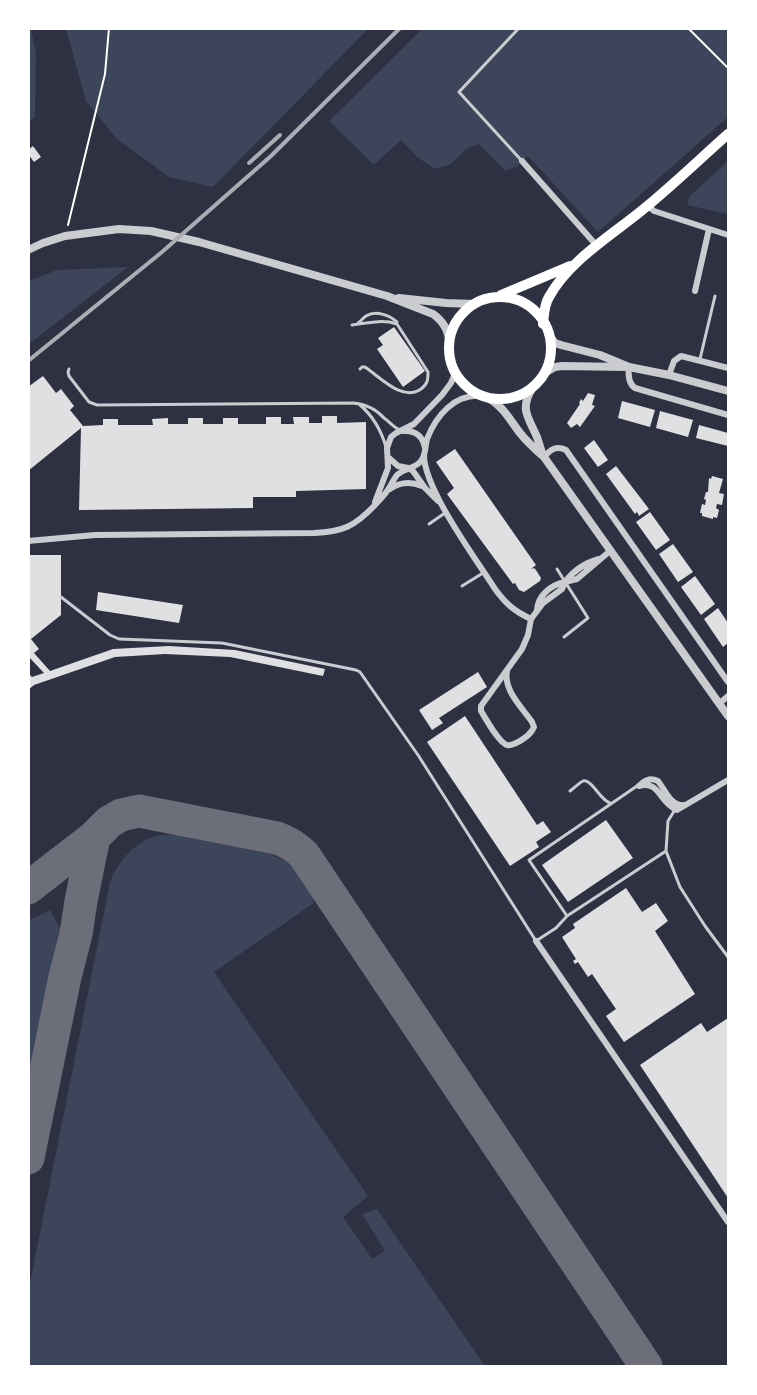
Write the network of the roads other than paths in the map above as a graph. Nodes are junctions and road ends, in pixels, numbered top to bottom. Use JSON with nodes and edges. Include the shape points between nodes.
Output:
{"nodes":[{"id":1,"x":519,"y":28,"type":"edge"},
{"id":2,"x":729,"y":134,"type":"edge"},
{"id":3,"x":522,"y":161,"type":"joint"},
{"id":4,"x":648,"y":206,"type":"junction"},
{"id":5,"x":709,"y":229,"type":"junction"},
{"id":6,"x":729,"y":235,"type":"edge"},
{"id":7,"x":597,"y":246,"type":"junction"},
{"id":8,"x":28,"y":250,"type":"edge"},
{"id":9,"x":575,"y":264,"type":"junction"},
{"id":10,"x":694,"y":291,"type":"dead end"},
{"id":11,"x":387,"y":296,"type":"junction"},
{"id":12,"x":715,"y":296,"type":"dead end"},
{"id":13,"x":495,"y":297,"type":"junction"},
{"id":14,"x":474,"y":303,"type":"junction"},
{"id":15,"x":398,"y":325,"type":"junction"},
{"id":16,"x":545,"y":329,"type":"junction"},
{"id":17,"x":450,"y":344,"type":"junction"},
{"id":18,"x":700,"y":361,"type":"junction"},
{"id":19,"x":454,"y":367,"type":"junction"},
{"id":20,"x":629,"y":367,"type":"junction"},
{"id":21,"x":729,"y":368,"type":"edge"},
{"id":22,"x":69,"y":369,"type":"dead end"},
{"id":23,"x":360,"y":369,"type":"dead end"},
{"id":24,"x":546,"y":372,"type":"junction"},
{"id":25,"x":669,"y":375,"type":"junction"},
{"id":26,"x":533,"y":387,"type":"junction"},
{"id":27,"x":729,"y":391,"type":"edge"},
{"id":28,"x":484,"y":397,"type":"junction"},
{"id":29,"x":353,"y":403,"type":"junction"},
{"id":30,"x":729,"y":415,"type":"edge"},
{"id":31,"x":402,"y":431,"type":"junction"},
{"id":32,"x":387,"y":451,"type":"junction"},
{"id":33,"x":425,"y":453,"type":"junction"},
{"id":34,"x":543,"y":458,"type":"junction"},
{"id":35,"x":408,"y":468,"type":"junction"},
{"id":36,"x":425,"y":488,"type":"junction"},
{"id":37,"x":388,"y":491,"type":"junction"},
{"id":38,"x":441,"y":504,"type":"junction"},
{"id":39,"x":374,"y":506,"type":"junction"},
{"id":40,"x":446,"y":512,"type":"junction"},
{"id":41,"x":429,"y":524,"type":"dead end"},
{"id":42,"x":28,"y":541,"type":"edge"},
{"id":43,"x":610,"y":551,"type":"junction"},
{"id":44,"x":557,"y":569,"type":"dead end"},
{"id":45,"x":485,"y":572,"type":"junction"},
{"id":46,"x":566,"y":582,"type":"junction"},
{"id":47,"x":462,"y":586,"type":"dead end"},
{"id":48,"x":61,"y":597,"type":"dead end"},
{"id":49,"x":531,"y":619,"type":"junction"},
{"id":50,"x":564,"y":637,"type":"dead end"},
{"id":51,"x":507,"y":670,"type":"junction"},
{"id":52,"x":729,"y":682,"type":"edge"},
{"id":53,"x":729,"y":696,"type":"edge"},
{"id":54,"x":720,"y":703,"type":"junction"},
{"id":55,"x":729,"y":716,"type":"edge"},
{"id":56,"x":729,"y":780,"type":"edge"},
{"id":57,"x":639,"y":786,"type":"joint"},
{"id":58,"x":570,"y":791,"type":"dead end"},
{"id":59,"x":612,"y":804,"type":"junction"},
{"id":60,"x":677,"y":808,"type":"junction"},
{"id":61,"x":666,"y":851,"type":"junction"},
{"id":62,"x":567,"y":916,"type":"junction"},
{"id":63,"x":536,"y":941,"type":"junction"},
{"id":64,"x":729,"y":957,"type":"edge"},
{"id":65,"x":729,"y":1222,"type":"edge"}],
"edges":[{"from":1,"to":3,"type":"lane","via":[[459,92]]},
{"from":2,"to":4,"type":"main road"},
{"from":3,"to":7,"type":"street"},
{"from":4,"to":5,"type":"street","via":[[654,212]]},
{"from":4,"to":7,"type":"main road"},
{"from":5,"to":6,"type":"street"},
{"from":5,"to":10,"type":"street"},
{"from":7,"to":9,"type":"main road"},
{"from":8,"to":11,"type":"street","via":[[65,236],[119,229],[151,231]]},
{"from":9,"to":13,"type":"main road"},
{"from":9,"to":16,"type":"main road","via":[[548,299]]},
{"from":11,"to":14,"type":"street"},
{"from":11,"to":17,"type":"street","via":[[439,318]]},
{"from":12,"to":18,"type":"lane"},
{"from":13,"to":14,"type":"main road"},
{"from":13,"to":16,"type":"main road","via":[[515,299],[528,306]]},
{"from":14,"to":17,"type":"main road","via":[[456,322]]},
{"from":15,"to":15,"type":"lane","via":[[367,321],[354,324],[374,314],[390,317]]},
{"from":15,"to":23,"type":"lane","via":[[428,372],[423,387],[406,393],[365,367]]},
{"from":16,"to":20,"type":"street","via":[[555,343]]},
{"from":16,"to":24,"type":"main road","via":[[550,353]]},
{"from":17,"to":19,"type":"main road"},
{"from":18,"to":21,"type":"street"},
{"from":18,"to":25,"type":"street","via":[[678,357]]},
{"from":19,"to":28,"type":"main road","via":[[461,381]]},
{"from":19,"to":31,"type":"street","via":[[447,389],[414,424]]},
{"from":20,"to":24,"type":"street","via":[[562,366]]},
{"from":20,"to":25,"type":"street"},
{"from":20,"to":30,"type":"street","via":[[629,380],[635,388]]},
{"from":22,"to":29,"type":"lane","via":[[69,376],[89,402],[97,405]]},
{"from":24,"to":26,"type":"main road"},
{"from":25,"to":27,"type":"street"},
{"from":26,"to":28,"type":"main road","via":[[513,397]]},
{"from":26,"to":34,"type":"street","via":[[525,410]]},
{"from":28,"to":33,"type":"street","via":[[463,397],[447,407],[430,433]]},
{"from":28,"to":34,"type":"street","via":[[505,412]]},
{"from":29,"to":31,"type":"lane","via":[[371,408]]},
{"from":29,"to":32,"type":"lane","via":[[361,405],[374,419]]},
{"from":31,"to":32,"type":"street","via":[[391,437]]},
{"from":31,"to":33,"type":"street","via":[[417,434]]},
{"from":32,"to":35,"type":"street","via":[[393,464]]},
{"from":32,"to":39,"type":"street","via":[[388,468]]},
{"from":33,"to":35,"type":"street","via":[[419,463]]},
{"from":33,"to":38,"type":"street"},
{"from":34,"to":43,"type":"street"},
{"from":34,"to":52,"type":"street","via":[[555,448],[566,450]]},
{"from":35,"to":36,"type":"street"},
{"from":35,"to":37,"type":"street"},
{"from":36,"to":37,"type":"street","via":[[405,483]]},
{"from":36,"to":38,"type":"street"},
{"from":37,"to":39,"type":"street"},
{"from":38,"to":40,"type":"street"},
{"from":39,"to":42,"type":"street","via":[[354,524],[331,532],[95,535]]},
{"from":40,"to":41,"type":"lane"},
{"from":40,"to":45,"type":"street"},
{"from":43,"to":46,"type":"street","via":[[577,579]]},
{"from":43,"to":54,"type":"street"},
{"from":44,"to":46,"type":"lane"},
{"from":45,"to":47,"type":"lane"},
{"from":45,"to":49,"type":"street","via":[[504,602]]},
{"from":46,"to":49,"type":"street"},
{"from":46,"to":50,"type":"lane","via":[[588,618]]},
{"from":48,"to":63,"type":"lane","via":[[119,639],[222,643],[360,672],[418,755]]},
{"from":49,"to":51,"type":"street","via":[[522,649]]},
{"from":51,"to":51,"type":"street","via":[[481,711],[500,740],[509,745],[530,734],[534,727],[509,689]]},
{"from":53,"to":54,"type":"street"},
{"from":54,"to":55,"type":"street"},
{"from":56,"to":60,"type":"street"},
{"from":57,"to":59,"type":"lane"},
{"from":57,"to":60,"type":"street","via":[[649,778],[658,781]]},
{"from":58,"to":59,"type":"lane","via":[[587,781]]},
{"from":59,"to":62,"type":"lane","via":[[529,860]]},
{"from":60,"to":61,"type":"lane","via":[[668,821]]},
{"from":61,"to":62,"type":"lane"},
{"from":61,"to":64,"type":"lane","via":[[680,887]]},
{"from":62,"to":63,"type":"lane"},
{"from":63,"to":65,"type":"street"}]}
